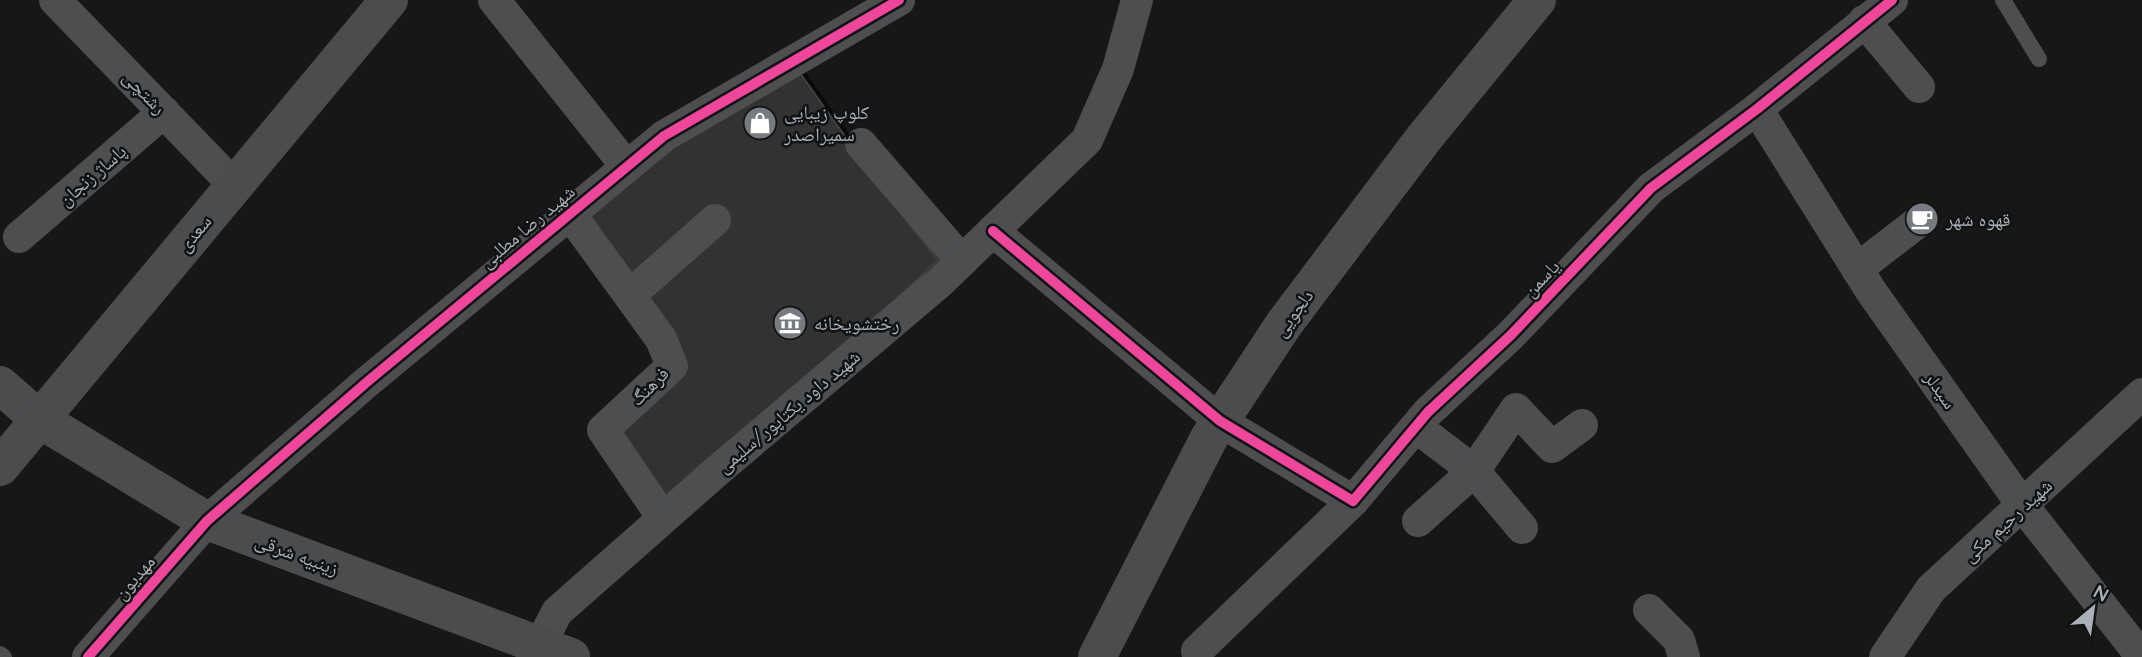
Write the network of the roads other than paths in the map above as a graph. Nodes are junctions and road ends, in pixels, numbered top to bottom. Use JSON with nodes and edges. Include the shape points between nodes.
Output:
{"nodes":[{"id":1,"x":55,"y":0,"type":"edge"},
{"id":2,"x":389,"y":0,"type":"edge"},
{"id":3,"x":494,"y":0,"type":"edge"},
{"id":4,"x":1137,"y":0,"type":"edge"},
{"id":5,"x":1537,"y":0,"type":"edge"},
{"id":6,"x":1892,"y":0,"type":"edge"},
{"id":7,"x":2003,"y":0,"type":"edge"},
{"id":8,"x":893,"y":2,"type":"edge"},
{"id":9,"x":1864,"y":21,"type":"junction"},
{"id":10,"x":2039,"y":59,"type":"dead end"},
{"id":11,"x":1919,"y":88,"type":"dead end"},
{"id":12,"x":1758,"y":109,"type":"junction"},
{"id":13,"x":164,"y":112,"type":"junction"},
{"id":14,"x":861,"y":144,"type":"dead end"},
{"id":15,"x":627,"y":167,"type":"junction"},
{"id":16,"x":234,"y":185,"type":"junction"},
{"id":17,"x":570,"y":214,"type":"junction"},
{"id":18,"x":1922,"y":219,"type":"dead end"},
{"id":19,"x":715,"y":220,"type":"dead end"},
{"id":20,"x":993,"y":230,"type":"junction"},
{"id":21,"x":19,"y":237,"type":"dead end"},
{"id":22,"x":962,"y":261,"type":"junction"},
{"id":23,"x":1857,"y":270,"type":"junction"},
{"id":24,"x":630,"y":295,"type":"junction"},
{"id":25,"x":0,"y":385,"type":"edge"},
{"id":26,"x":2142,"y":394,"type":"edge"},
{"id":27,"x":39,"y":419,"type":"junction"},
{"id":28,"x":1220,"y":421,"type":"junction"},
{"id":29,"x":1582,"y":425,"type":"dead end"},
{"id":30,"x":1416,"y":427,"type":"junction"},
{"id":31,"x":0,"y":467,"type":"edge"},
{"id":32,"x":1474,"y":471,"type":"junction"},
{"id":33,"x":1353,"y":501,"type":"junction"},
{"id":34,"x":2023,"y":506,"type":"junction"},
{"id":35,"x":663,"y":518,"type":"junction"},
{"id":36,"x":207,"y":520,"type":"junction"},
{"id":37,"x":1418,"y":522,"type":"dead end"},
{"id":38,"x":1522,"y":528,"type":"dead end"},
{"id":39,"x":1649,"y":610,"type":"dead end"},
{"id":40,"x":555,"y":651,"type":"edge"},
{"id":41,"x":1196,"y":651,"type":"dead end"},
{"id":42,"x":88,"y":657,"type":"edge"},
{"id":43,"x":1097,"y":657,"type":"edge"},
{"id":44,"x":1684,"y":657,"type":"edge"},
{"id":45,"x":1885,"y":657,"type":"edge"},
{"id":46,"x":2142,"y":657,"type":"edge"}],
"edges":[{"from":1,"to":13,"type":"street","name":"رشتچی"},
{"from":2,"to":16,"type":"main road","name":"سعدی"},
{"from":3,"to":15,"type":"street"},
{"from":4,"to":20,"type":"street","name":"شهید داود یکتاپور/سلیمی","via":[[1118,69],[1087,140]]},
{"from":5,"to":28,"type":"main road","name":"دلجویی","via":[[1424,138],[1292,313]]},
{"from":6,"to":9,"type":"street","name":"یاسمن"},
{"from":7,"to":10,"type":"lane"},
{"from":8,"to":15,"type":"street","name":"شهید رضا مطلبی","via":[[664,135]]},
{"from":9,"to":11,"type":"street"},
{"from":9,"to":12,"type":"street","name":"یاسمن"},
{"from":12,"to":23,"type":"street","name":"سیدلر"},
{"from":12,"to":30,"type":"street","name":"یاسمن","via":[[1651,188]]},
{"from":13,"to":16,"type":"street","name":"رشتچی"},
{"from":13,"to":21,"type":"street","name":"پاساژ زنجان"},
{"from":14,"to":22,"type":"street"},
{"from":15,"to":17,"type":"street","name":"شهید رضا مطلبی"},
{"from":16,"to":27,"type":"main road","name":"سعدی"},
{"from":17,"to":24,"type":"street","name":"فرهنگ"},
{"from":17,"to":36,"type":"street","name":"شهید رضا مطلبی"},
{"from":18,"to":23,"type":"street"},
{"from":19,"to":24,"type":"street"},
{"from":20,"to":22,"type":"street","name":"شهید داود یکتاپور/سلیمی"},
{"from":20,"to":28,"type":"street"},
{"from":22,"to":35,"type":"street","name":"شهید داود یکتاپور/سلیمی"},
{"from":23,"to":34,"type":"street","name":"سیدلر"},
{"from":24,"to":35,"type":"street","name":"فرهنگ","via":[[661,339],[672,366],[603,430]]},
{"from":25,"to":27,"type":"main road","name":"زینبیه شرقی"},
{"from":26,"to":34,"type":"street","name":"شهید رحیم مکی"},
{"from":27,"to":31,"type":"main road","name":"سعدی"},
{"from":27,"to":36,"type":"main road","name":"زینبیه شرقی"},
{"from":28,"to":33,"type":"street"},
{"from":28,"to":43,"type":"main road","name":"دلجویی"},
{"from":29,"to":32,"type":"street","via":[[1552,447],[1516,409]]},
{"from":30,"to":32,"type":"street"},
{"from":30,"to":33,"type":"street","name":"یاسمن"},
{"from":32,"to":37,"type":"street"},
{"from":32,"to":38,"type":"street"},
{"from":33,"to":41,"type":"street","name":"یاسمن"},
{"from":34,"to":45,"type":"street","name":"شهید رحیم مکی","via":[[1931,589]]},
{"from":34,"to":46,"type":"street","name":"سیدلر"},
{"from":35,"to":40,"type":"street","name":"شهید داود یکتاپور/سلیمی","via":[[557,612]]},
{"from":36,"to":40,"type":"main road","name":"زینبیه شرقی"},
{"from":36,"to":42,"type":"street","name":"مهدیون"},
{"from":39,"to":44,"type":"street","via":[[1679,640]]}]}
